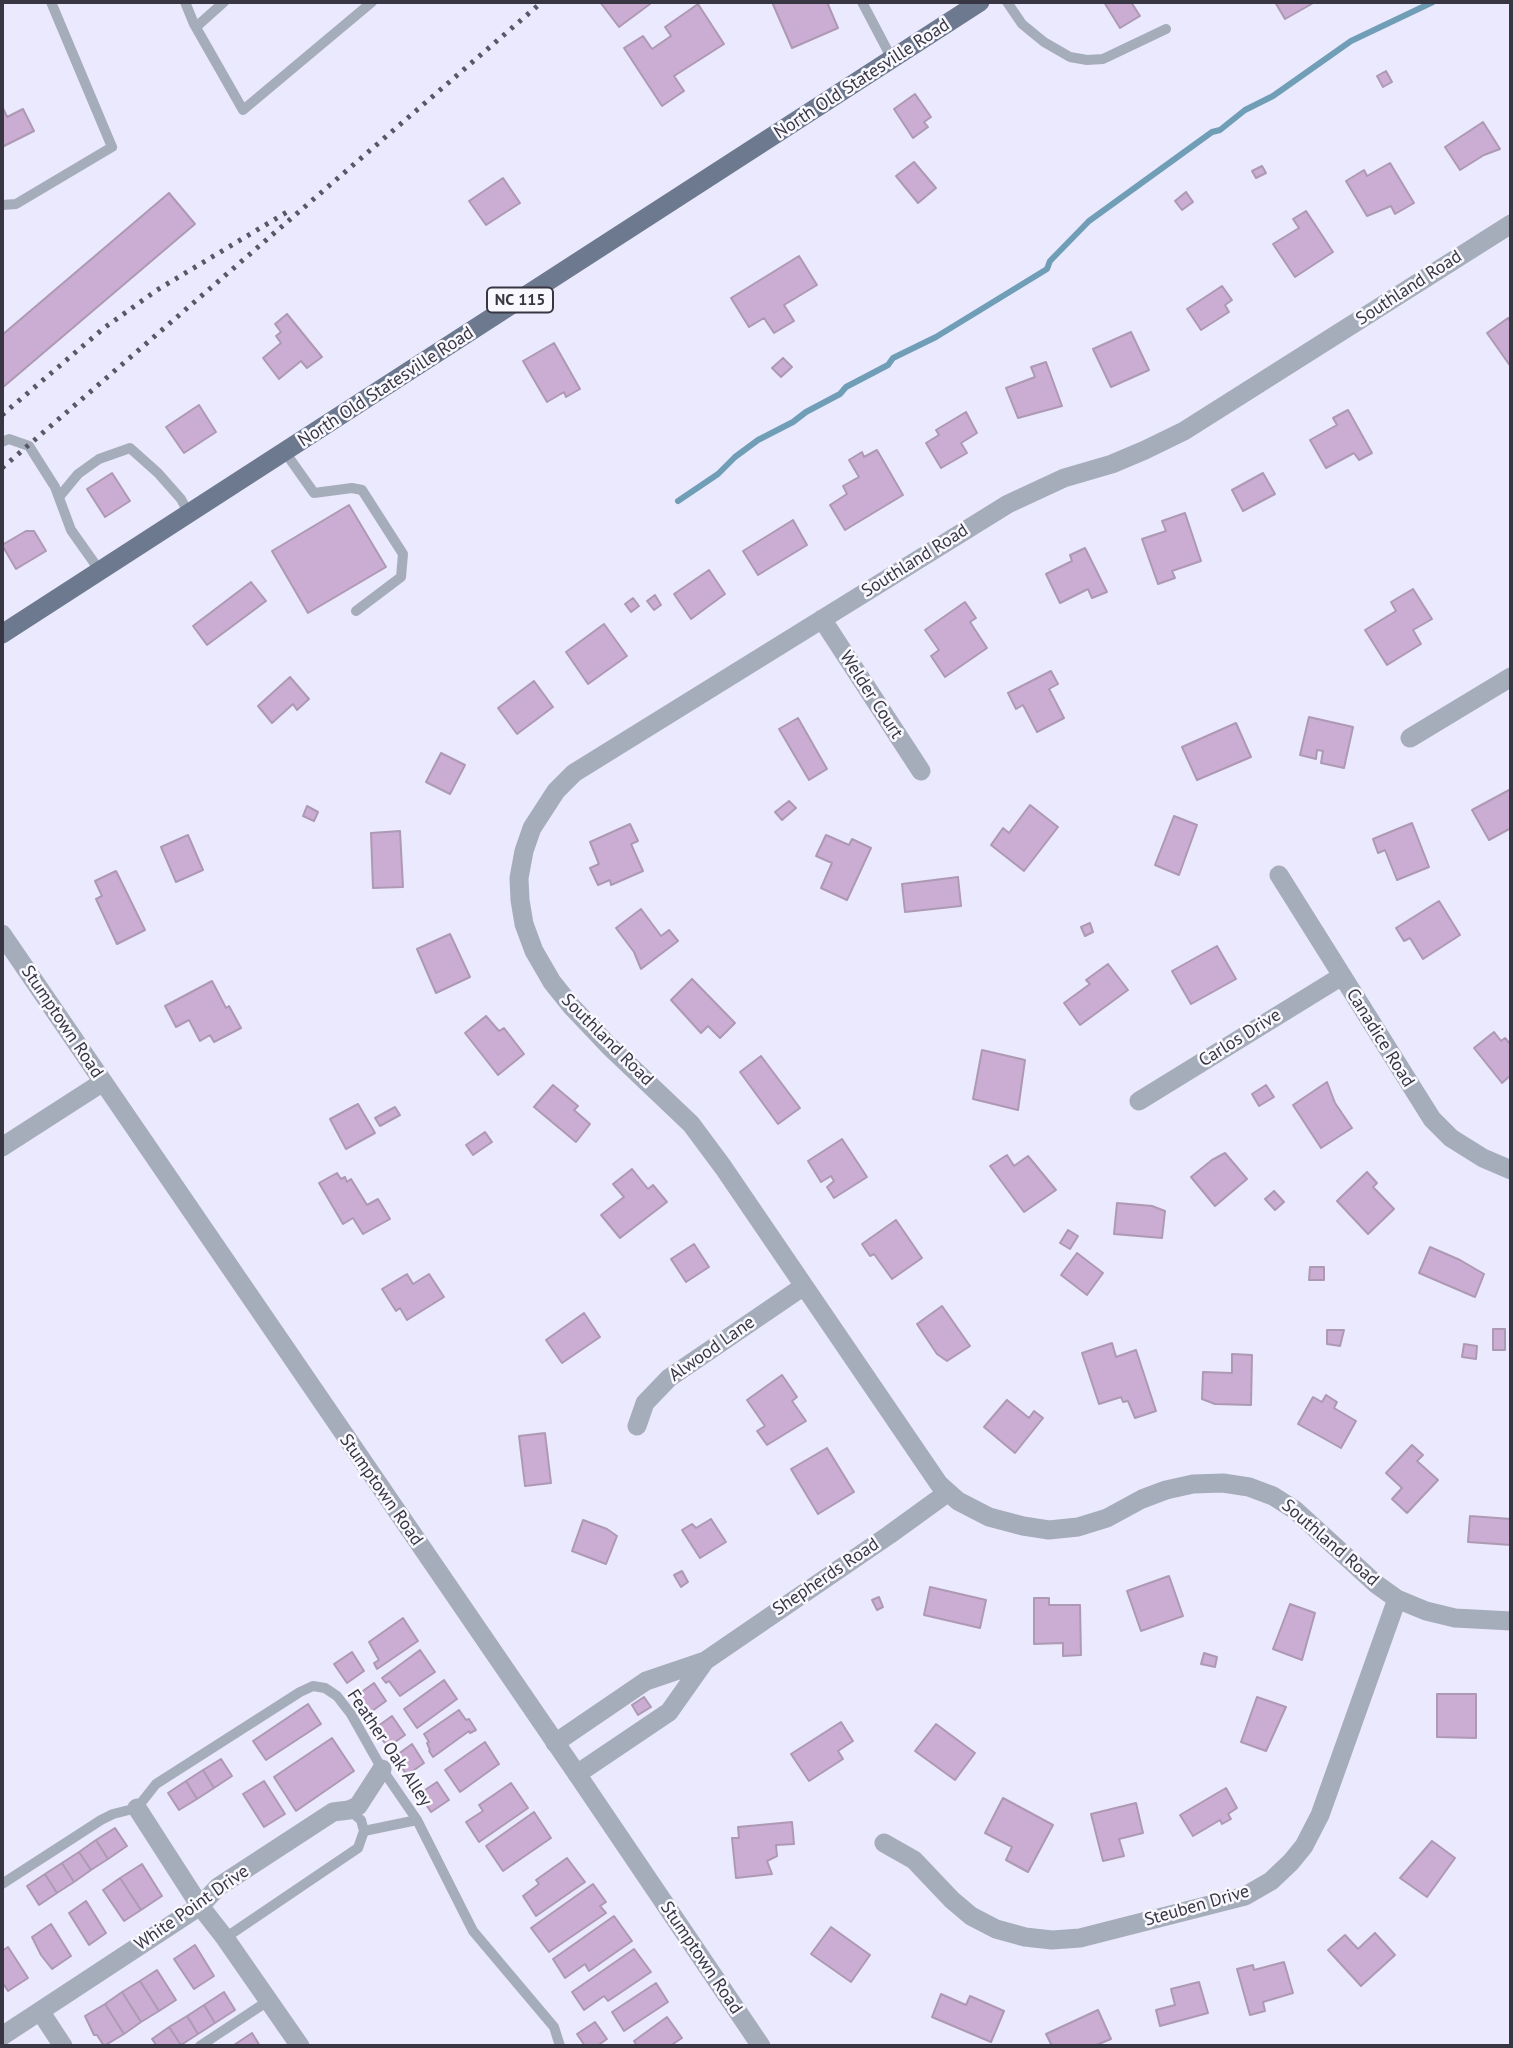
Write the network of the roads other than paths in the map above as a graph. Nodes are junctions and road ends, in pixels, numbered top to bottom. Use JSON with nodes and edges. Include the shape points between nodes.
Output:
{"nodes":[{"id":1,"x":51,"y":2,"type":"edge"},
{"id":2,"x":185,"y":2,"type":"edge"},
{"id":3,"x":225,"y":2,"type":"edge"},
{"id":4,"x":372,"y":2,"type":"edge"},
{"id":5,"x":862,"y":2,"type":"edge"},
{"id":6,"x":980,"y":2,"type":"edge"},
{"id":7,"x":1007,"y":2,"type":"edge"},
{"id":8,"x":197,"y":27,"type":"junction"},
{"id":9,"x":1166,"y":29,"type":"dead end"},
{"id":10,"x":892,"y":59,"type":"junction"},
{"id":11,"x":2,"y":205,"type":"edge"},
{"id":12,"x":1511,"y":224,"type":"edge"},
{"id":13,"x":2,"y":442,"type":"edge"},
{"id":14,"x":285,"y":452,"type":"junction"},
{"id":15,"x":59,"y":497,"type":"junction"},
{"id":16,"x":189,"y":513,"type":"junction"},
{"id":17,"x":100,"y":571,"type":"junction"},
{"id":18,"x":356,"y":611,"type":"dead end"},
{"id":19,"x":822,"y":619,"type":"junction"},
{"id":20,"x":2,"y":634,"type":"edge"},
{"id":21,"x":1511,"y":677,"type":"edge"},
{"id":22,"x":1410,"y":738,"type":"dead end"},
{"id":23,"x":921,"y":771,"type":"dead end"},
{"id":24,"x":1279,"y":875,"type":"dead end"},
{"id":25,"x":2,"y":934,"type":"edge"},
{"id":26,"x":1342,"y":976,"type":"junction"},
{"id":27,"x":103,"y":1082,"type":"junction"},
{"id":28,"x":1139,"y":1101,"type":"dead end"},
{"id":29,"x":2,"y":1147,"type":"edge"},
{"id":30,"x":1511,"y":1170,"type":"edge"},
{"id":31,"x":804,"y":1286,"type":"junction"},
{"id":32,"x":637,"y":1426,"type":"dead end"},
{"id":33,"x":947,"y":1493,"type":"junction"},
{"id":34,"x":1397,"y":1599,"type":"junction"},
{"id":35,"x":1511,"y":1621,"type":"edge"},
{"id":36,"x":705,"y":1661,"type":"junction"},
{"id":37,"x":555,"y":1743,"type":"junction"},
{"id":38,"x":382,"y":1769,"type":"junction"},
{"id":39,"x":577,"y":1774,"type":"junction"},
{"id":40,"x":137,"y":1808,"type":"junction"},
{"id":41,"x":349,"y":1811,"type":"junction"},
{"id":42,"x":417,"y":1819,"type":"junction"},
{"id":43,"x":364,"y":1831,"type":"junction"},
{"id":44,"x":884,"y":1843,"type":"dead end"},
{"id":45,"x":2,"y":1884,"type":"edge"},
{"id":46,"x":200,"y":1906,"type":"junction"},
{"id":47,"x":225,"y":1938,"type":"junction"},
{"id":48,"x":268,"y":2001,"type":"junction"},
{"id":49,"x":40,"y":2011,"type":"junction"},
{"id":50,"x":2,"y":2036,"type":"edge"},
{"id":51,"x":63,"y":2046,"type":"edge"},
{"id":52,"x":200,"y":2046,"type":"edge"},
{"id":53,"x":300,"y":2046,"type":"edge"},
{"id":54,"x":560,"y":2046,"type":"edge"},
{"id":55,"x":761,"y":2046,"type":"edge"}],
"edges":[{"from":1,"to":11,"type":"lane","via":[[112,147],[16,204]]},
{"from":2,"to":8,"type":"lane"},
{"from":3,"to":8,"type":"lane"},
{"from":4,"to":8,"type":"lane","via":[[243,110]]},
{"from":5,"to":10,"type":"lane"},
{"from":6,"to":10,"type":"main road","name":"North Old Statesville Road","number":"NC 115"},
{"from":7,"to":9,"type":"lane","via":[[1022,24],[1044,41],[1070,57],[1087,60],[1103,59]]},
{"from":10,"to":14,"type":"main road","name":"North Old Statesville Road","number":"NC 115"},
{"from":12,"to":19,"type":"street","name":"Southland Road","via":[[1184,431],[1008,504]]},
{"from":13,"to":15,"type":"lane","via":[[9,439],[29,446]]},
{"from":14,"to":16,"type":"main road","name":"North Old Statesville Road","number":"NC 115"},
{"from":14,"to":18,"type":"lane","via":[[314,493],[362,490],[403,554],[401,578]]},
{"from":15,"to":16,"type":"lane","via":[[78,474],[99,459],[130,448],[158,473]]},
{"from":15,"to":17,"type":"lane","via":[[71,530]]},
{"from":16,"to":17,"type":"main road","name":"North Old Statesville Road","number":"NC 115"},
{"from":17,"to":20,"type":"main road","name":"North Old Statesville Road","number":"NC 115"},
{"from":19,"to":23,"type":"street","name":"Welder Court"},
{"from":19,"to":31,"type":"street","name":"Southland Road","via":[[574,773],[532,828],[519,878],[524,924],[551,982],[691,1124]]},
{"from":21,"to":22,"type":"street"},
{"from":24,"to":26,"type":"street","name":"Canadice Road"},
{"from":25,"to":27,"type":"street","name":"Stumptown Road"},
{"from":26,"to":28,"type":"street","name":"Carlos Drive"},
{"from":26,"to":30,"type":"street","name":"Canadice Road","via":[[1432,1119],[1451,1138]]},
{"from":27,"to":29,"type":"street"},
{"from":27,"to":37,"type":"street","name":"Stumptown Road"},
{"from":31,"to":32,"type":"street","name":"Alwood Lane","via":[[668,1378],[645,1403]]},
{"from":31,"to":33,"type":"street","name":"Southland Road"},
{"from":33,"to":34,"type":"street","name":"Southland Road","via":[[989,1517],[1049,1530],[1107,1518],[1142,1499],[1180,1487],[1223,1483],[1249,1487],[1295,1510]]},
{"from":33,"to":36,"type":"street","name":"Shepherds Road"},
{"from":34,"to":35,"type":"street","name":"Southland Road","via":[[1455,1618]]},
{"from":34,"to":44,"type":"street","name":"Steuben Drive","via":[[1315,1826],[1291,1863],[1245,1896],[1080,1938],[1025,1937],[971,1916],[914,1860]]},
{"from":36,"to":37,"type":"street","name":"Shepherds Road","via":[[646,1681]]},
{"from":36,"to":39,"type":"street","name":"Shepherds Road","via":[[669,1712]]},
{"from":37,"to":39,"type":"street","name":"Stumptown Road"},
{"from":38,"to":40,"type":"lane","name":"Feather Oak Alley","via":[[337,1696],[313,1686],[156,1784]]},
{"from":38,"to":41,"type":"street","name":"White Point Drive","via":[[358,1806]]},
{"from":38,"to":42,"type":"lane","name":"Feather Oak Alley"},
{"from":39,"to":55,"type":"street","name":"Stumptown Road"},
{"from":40,"to":45,"type":"lane","via":[[101,1820]]},
{"from":40,"to":46,"type":"street"},
{"from":41,"to":43,"type":"lane","via":[[361,1820]]},
{"from":41,"to":46,"type":"street","name":"White Point Drive","via":[[333,1812],[218,1887]]},
{"from":42,"to":43,"type":"lane"},
{"from":42,"to":54,"type":"lane","name":"Feather Oak Alley","via":[[473,1931],[554,2027]]},
{"from":43,"to":47,"type":"lane","via":[[358,1847]]},
{"from":46,"to":47,"type":"street"},
{"from":46,"to":49,"type":"street","name":"White Point Drive"},
{"from":47,"to":48,"type":"street"},
{"from":48,"to":52,"type":"lane"},
{"from":48,"to":53,"type":"street"},
{"from":49,"to":50,"type":"street","name":"White Point Drive"},
{"from":49,"to":51,"type":"street"}]}
